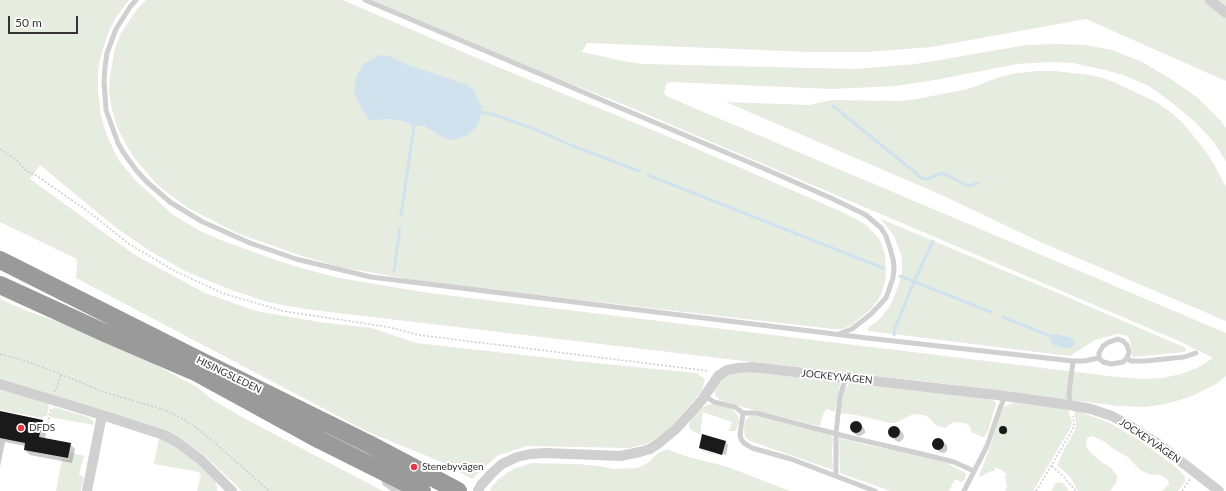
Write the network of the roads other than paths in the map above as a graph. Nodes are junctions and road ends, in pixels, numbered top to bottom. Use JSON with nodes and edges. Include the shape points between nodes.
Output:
{"nodes":[{"id":1,"x":136,"y":0,"type":"edge"},
{"id":2,"x":365,"y":0,"type":"edge"},
{"id":3,"x":1210,"y":0,"type":"edge"},
{"id":4,"x":1226,"y":14,"type":"edge"},
{"id":5,"x":0,"y":246,"type":"edge"},
{"id":6,"x":0,"y":260,"type":"edge"},
{"id":7,"x":0,"y":273,"type":"edge"},
{"id":8,"x":0,"y":284,"type":"edge"},
{"id":9,"x":840,"y":333,"type":"junction"},
{"id":10,"x":1196,"y":353,"type":"dead end"},
{"id":11,"x":1099,"y":358,"type":"junction"},
{"id":12,"x":1127,"y":358,"type":"junction"},
{"id":13,"x":1073,"y":361,"type":"junction"},
{"id":14,"x":198,"y":366,"type":"junction"},
{"id":15,"x":849,"y":378,"type":"junction"},
{"id":16,"x":0,"y":384,"type":"edge"},
{"id":17,"x":705,"y":396,"type":"junction"},
{"id":18,"x":1006,"y":396,"type":"junction"},
{"id":19,"x":1070,"y":405,"type":"junction"},
{"id":20,"x":743,"y":413,"type":"junction"},
{"id":21,"x":102,"y":415,"type":"junction"},
{"id":22,"x":836,"y":433,"type":"junction"},
{"id":23,"x":345,"y":452,"type":"junction"},
{"id":24,"x":974,"y":471,"type":"junction"},
{"id":25,"x":836,"y":475,"type":"junction"},
{"id":26,"x":87,"y":491,"type":"edge"},
{"id":27,"x":232,"y":491,"type":"edge"},
{"id":28,"x":400,"y":491,"type":"edge"},
{"id":29,"x":422,"y":491,"type":"edge"},
{"id":30,"x":458,"y":491,"type":"edge"},
{"id":31,"x":478,"y":491,"type":"edge"},
{"id":32,"x":875,"y":491,"type":"edge"},
{"id":33,"x":964,"y":491,"type":"edge"},
{"id":34,"x":1219,"y":491,"type":"edge"}],
"edges":[{"from":1,"to":9,"type":"lane","via":[[116,29],[107,53],[104,81],[106,110],[118,143],[136,170],[170,202],[201,221],[250,243],[296,259],[371,277]]},
{"from":2,"to":9,"type":"lane","via":[[818,192],[870,218],[881,228],[890,248],[894,267],[893,278],[886,298],[872,314],[852,329]]},
{"from":3,"to":4,"type":"street"},
{"from":5,"to":14,"type":"highway","via":[[162,333]]},
{"from":6,"to":14,"type":"highway","name":"HISINGSLEDEN"},
{"from":7,"to":14,"type":"highway","name":"HISINGSLEDEN"},
{"from":8,"to":14,"type":"highway","via":[[105,334]]},
{"from":9,"to":13,"type":"lane"},
{"from":10,"to":12,"type":"lane","via":[[1145,361],[1131,361]]},
{"from":11,"to":12,"type":"lane","via":[[1111,364],[1123,362]]},
{"from":11,"to":12,"type":"lane","via":[[1103,346],[1118,339],[1127,345]]},
{"from":11,"to":13,"type":"lane"},
{"from":13,"to":19,"type":"lane"},
{"from":14,"to":23,"type":"highway","name":"HISINGSLEDEN","via":[[320,440]]},
{"from":14,"to":30,"type":"highway","name":"HISINGSLEDEN","via":[[369,444]]},
{"from":15,"to":17,"type":"street","name":"JOCKEYVÄGEN","via":[[752,367],[738,368],[727,370],[718,376]]},
{"from":15,"to":18,"type":"street","name":"JOCKEYVÄGEN"},
{"from":15,"to":22,"type":"lane","via":[[841,389]]},
{"from":16,"to":21,"type":"street"},
{"from":17,"to":20,"type":"lane","via":[[714,402],[735,407]]},
{"from":17,"to":31,"type":"street","via":[[676,430],[650,449],[620,456],[530,454],[502,464],[481,484]]},
{"from":18,"to":19,"type":"street","name":"JOCKEYVÄGEN"},
{"from":18,"to":24,"type":"lane","via":[[987,446]]},
{"from":19,"to":34,"type":"street","name":"JOCKEYVÄGEN","via":[[1102,412],[1130,426],[1161,446]]},
{"from":20,"to":22,"type":"lane","via":[[756,413]]},
{"from":20,"to":25,"type":"lane","via":[[740,435],[744,443],[752,448]]},
{"from":21,"to":26,"type":"street"},
{"from":21,"to":27,"type":"street","via":[[164,435],[177,442],[201,460]]},
{"from":22,"to":24,"type":"lane","via":[[954,462]]},
{"from":22,"to":25,"type":"lane"},
{"from":23,"to":28,"type":"street","via":[[359,466]]},
{"from":23,"to":29,"type":"highway","name":"HISINGSLEDEN"},
{"from":24,"to":33,"type":"lane"},
{"from":25,"to":32,"type":"lane"}]}
